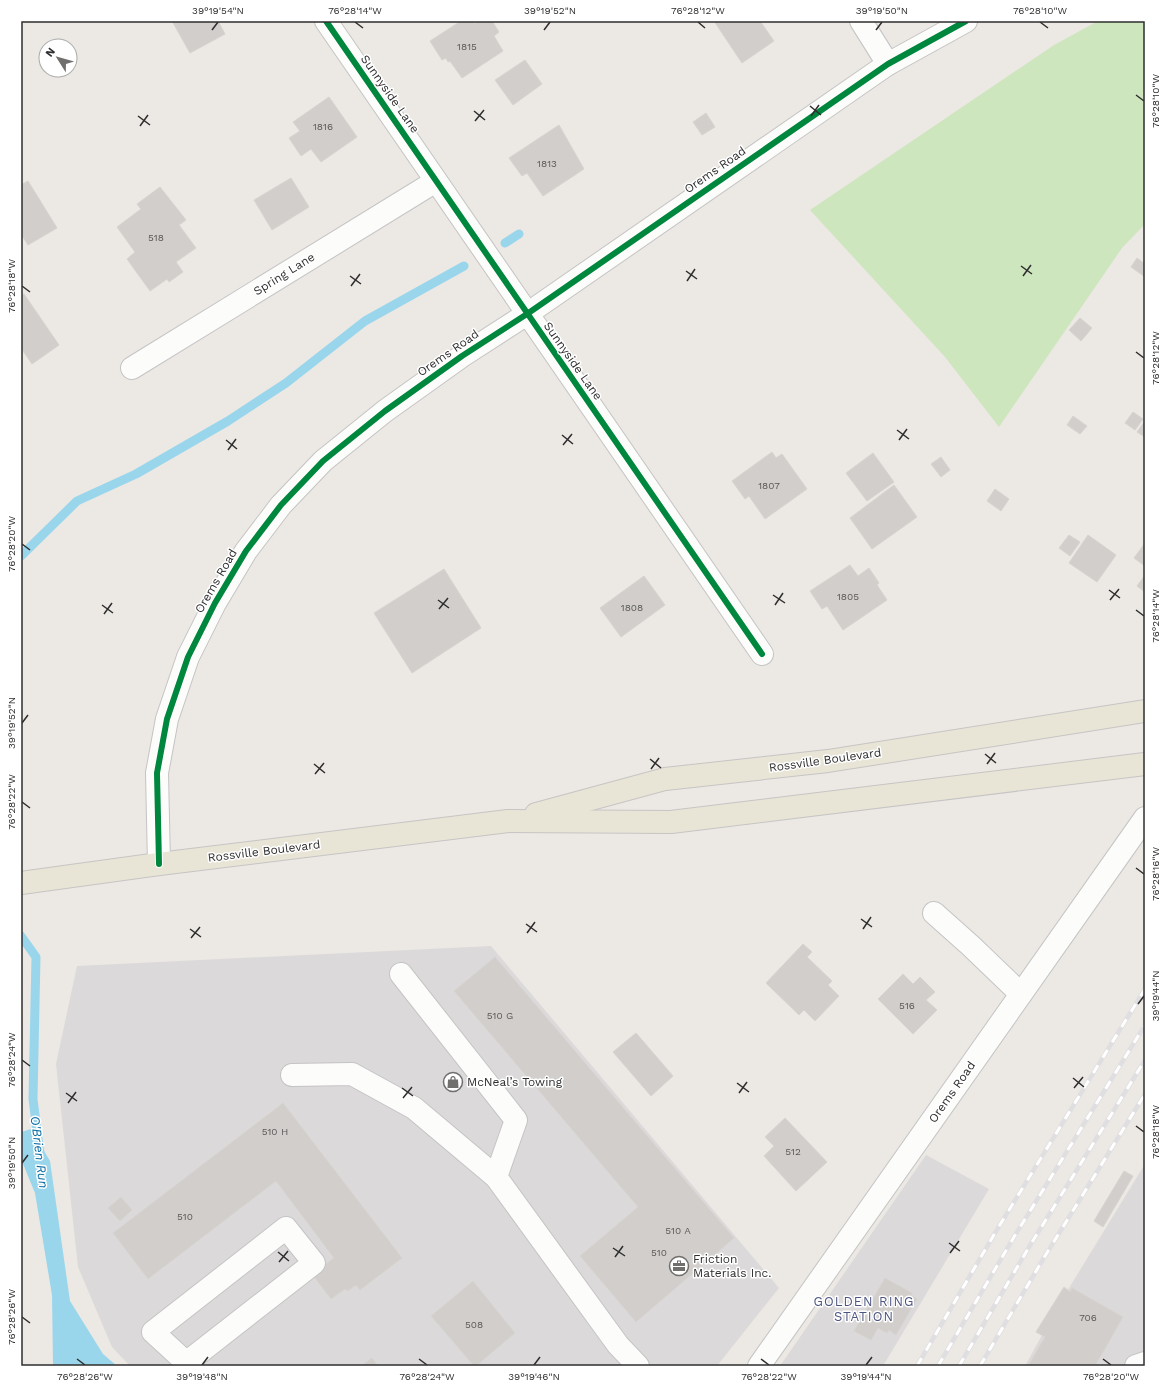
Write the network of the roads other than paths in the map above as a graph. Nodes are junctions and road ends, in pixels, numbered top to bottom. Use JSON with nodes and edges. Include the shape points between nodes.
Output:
{"nodes":[{"id":1,"x":326,"y":21,"type":"edge"},
{"id":2,"x":861,"y":21,"type":"edge"},
{"id":3,"x":966,"y":21,"type":"edge"},
{"id":4,"x":888,"y":64,"type":"junction"},
{"id":5,"x":436,"y":181,"type":"junction"},
{"id":6,"x":527,"y":314,"type":"junction"},
{"id":7,"x":132,"y":368,"type":"dead end"},
{"id":8,"x":762,"y":654,"type":"dead end"},
{"id":9,"x":1145,"y":711,"type":"edge"},
{"id":10,"x":1145,"y":764,"type":"edge"},
{"id":11,"x":1145,"y":818,"type":"edge"},
{"id":12,"x":508,"y":821,"type":"junction"},
{"id":13,"x":159,"y":864,"type":"junction"},
{"id":14,"x":21,"y":883,"type":"edge"},
{"id":15,"x":934,"y":913,"type":"dead end"},
{"id":16,"x":401,"y":974,"type":"dead end"},
{"id":17,"x":1021,"y":994,"type":"junction"},
{"id":18,"x":292,"y":1075,"type":"dead end"},
{"id":19,"x":496,"y":1177,"type":"junction"},
{"id":20,"x":188,"y":1364,"type":"edge"},
{"id":21,"x":1145,"y":1364,"type":"edge"},
{"id":22,"x":638,"y":1366,"type":"edge"},
{"id":23,"x":759,"y":1366,"type":"edge"},
{"id":24,"x":1136,"y":1366,"type":"edge"}],
"edges":[{"from":1,"to":5,"type":"street","name":"Sunnyside Lane"},
{"from":2,"to":4,"type":"street"},
{"from":3,"to":4,"type":"street","name":"Orems Road"},
{"from":4,"to":6,"type":"street","name":"Orems Road"},
{"from":5,"to":6,"type":"street","name":"Sunnyside Lane"},
{"from":5,"to":7,"type":"street","name":"Spring Lane"},
{"from":6,"to":8,"type":"street","name":"Sunnyside Lane"},
{"from":6,"to":13,"type":"street","name":"Orems Road","via":[[385,411],[323,461],[280,505],[246,550],[215,602],[188,657],[167,718],[157,773]]},
{"from":9,"to":12,"type":"main road","name":"Rossville Boulevard","via":[[828,761],[665,780]]},
{"from":10,"to":12,"type":"main road","name":"Rossville Boulevard","via":[[671,822]]},
{"from":11,"to":17,"type":"street","name":"Orems Road"},
{"from":12,"to":13,"type":"main road","name":"Rossville Boulevard"},
{"from":13,"to":14,"type":"main road","name":"Rossville Boulevard"},
{"from":15,"to":17,"type":"street"},
{"from":16,"to":19,"type":"street","via":[[516,1120]]},
{"from":17,"to":23,"type":"street","name":"Orems Road"},
{"from":18,"to":19,"type":"street","via":[[352,1074],[414,1108]]},
{"from":19,"to":22,"type":"street","via":[[618,1345]]},
{"from":20,"to":20,"type":"street","via":[[153,1332],[286,1228],[314,1263]]},
{"from":21,"to":24,"type":"street"}]}
